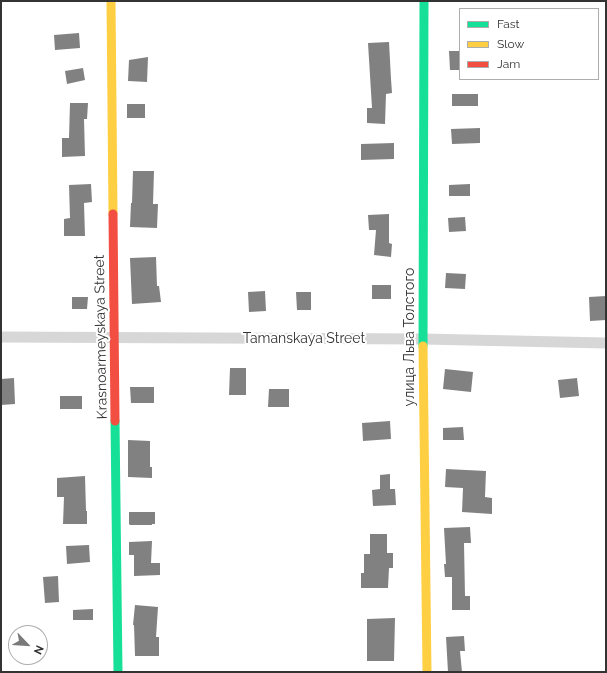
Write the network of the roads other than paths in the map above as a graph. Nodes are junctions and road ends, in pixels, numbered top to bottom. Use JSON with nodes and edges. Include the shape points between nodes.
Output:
{"nodes":[{"id":1,"x":111,"y":1,"type":"edge"},
{"id":2,"x":424,"y":1,"type":"edge"},
{"id":3,"x":1,"y":337,"type":"edge"},
{"id":4,"x":115,"y":338,"type":"junction"},
{"id":5,"x":423,"y":339,"type":"junction"},
{"id":6,"x":606,"y":342,"type":"edge"},
{"id":7,"x":118,"y":672,"type":"edge"},
{"id":8,"x":427,"y":672,"type":"edge"}],
"edges":[{"from":1,"to":4,"type":"street","name":"Krasnoarmeyskaya Street"},
{"from":2,"to":5,"type":"street","name":"улица Льва Толстого"},
{"from":3,"to":4,"type":"street","name":"Tamanskaya Street"},
{"from":4,"to":5,"type":"street","name":"Tamanskaya Street"},
{"from":4,"to":7,"type":"street","name":"Krasnoarmeyskaya Street"},
{"from":5,"to":6,"type":"street","name":"Tamanskaya Street"},
{"from":5,"to":8,"type":"street","name":"улица Льва Толстого"}]}
